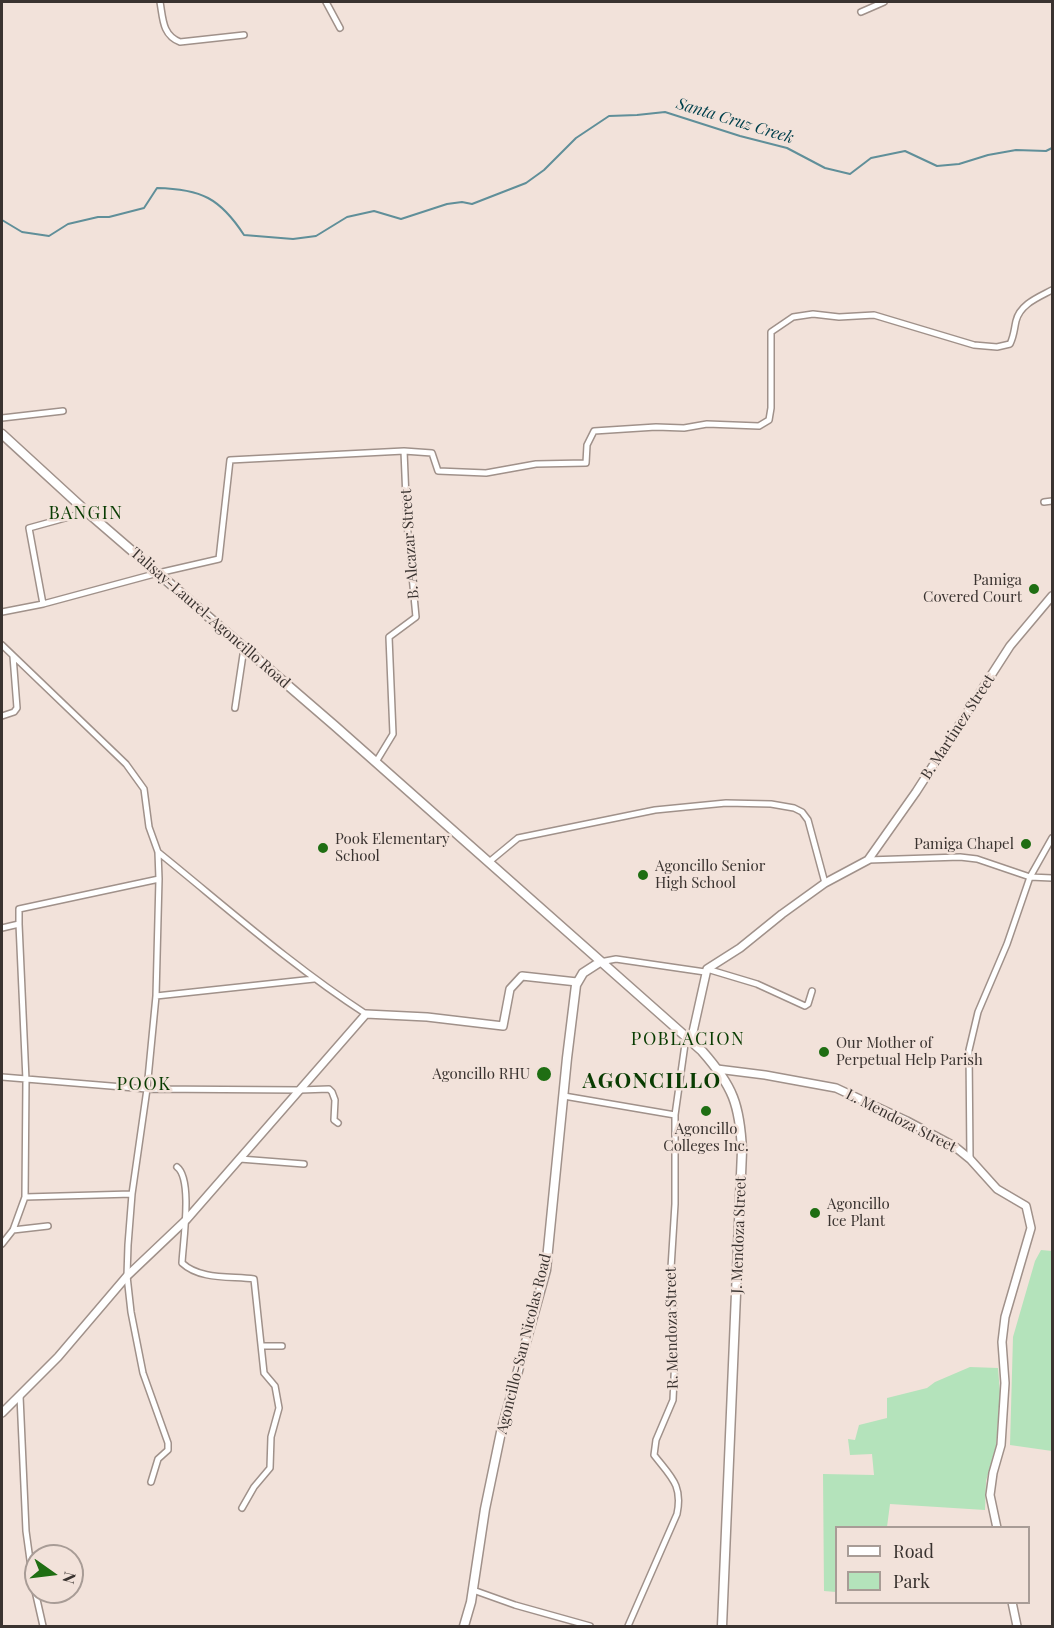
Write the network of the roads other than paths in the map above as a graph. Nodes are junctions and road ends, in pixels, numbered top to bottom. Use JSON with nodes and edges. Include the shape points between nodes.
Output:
{"nodes":[{"id":1,"x":160,"y":2,"type":"edge"},
{"id":2,"x":326,"y":2,"type":"edge"},
{"id":3,"x":884,"y":2,"type":"edge"},
{"id":4,"x":861,"y":12,"type":"dead end"},
{"id":5,"x":340,"y":28,"type":"dead end"},
{"id":6,"x":244,"y":35,"type":"dead end"},
{"id":7,"x":1053,"y":290,"type":"edge"},
{"id":8,"x":63,"y":411,"type":"dead end"},
{"id":9,"x":2,"y":418,"type":"edge"},
{"id":10,"x":2,"y":434,"type":"edge"},
{"id":11,"x":404,"y":450,"type":"junction"},
{"id":12,"x":1053,"y":501,"type":"edge"},
{"id":13,"x":1044,"y":502,"type":"dead end"},
{"id":14,"x":87,"y":512,"type":"junction"},
{"id":15,"x":158,"y":573,"type":"junction"},
{"id":16,"x":1053,"y":596,"type":"edge"},
{"id":17,"x":43,"y":604,"type":"junction"},
{"id":18,"x":2,"y":612,"type":"edge"},
{"id":19,"x":2,"y":645,"type":"edge"},
{"id":20,"x":244,"y":648,"type":"junction"},
{"id":21,"x":13,"y":655,"type":"junction"},
{"id":22,"x":235,"y":708,"type":"dead end"},
{"id":23,"x":2,"y":716,"type":"edge"},
{"id":24,"x":376,"y":762,"type":"junction"},
{"id":25,"x":419,"y":801,"type":"joint"},
{"id":26,"x":1053,"y":838,"type":"edge"},
{"id":27,"x":158,"y":852,"type":"junction"},
{"id":28,"x":868,"y":860,"type":"junction"},
{"id":29,"x":489,"y":862,"type":"junction"},
{"id":30,"x":1030,"y":877,"type":"junction"},
{"id":31,"x":1053,"y":878,"type":"edge"},
{"id":32,"x":159,"y":879,"type":"junction"},
{"id":33,"x":825,"y":883,"type":"junction"},
{"id":34,"x":19,"y":924,"type":"junction"},
{"id":35,"x":2,"y":928,"type":"edge"},
{"id":36,"x":600,"y":962,"type":"junction"},
{"id":37,"x":706,"y":971,"type":"junction"},
{"id":38,"x":314,"y":979,"type":"junction"},
{"id":39,"x":577,"y":982,"type":"junction"},
{"id":40,"x":812,"y":990,"type":"dead end"},
{"id":41,"x":156,"y":996,"type":"junction"},
{"id":42,"x":366,"y":1014,"type":"junction"},
{"id":43,"x":688,"y":1039,"type":"junction"},
{"id":44,"x":717,"y":1069,"type":"junction"},
{"id":45,"x":2,"y":1077,"type":"edge"},
{"id":46,"x":26,"y":1080,"type":"junction"},
{"id":47,"x":147,"y":1089,"type":"junction"},
{"id":48,"x":300,"y":1090,"type":"junction"},
{"id":49,"x":564,"y":1096,"type":"junction"},
{"id":50,"x":675,"y":1115,"type":"junction"},
{"id":51,"x":338,"y":1123,"type":"dead end"},
{"id":52,"x":240,"y":1159,"type":"junction"},
{"id":53,"x":970,"y":1159,"type":"junction"},
{"id":54,"x":304,"y":1164,"type":"dead end"},
{"id":55,"x":177,"y":1167,"type":"dead end"},
{"id":56,"x":132,"y":1194,"type":"junction"},
{"id":57,"x":25,"y":1197,"type":"junction"},
{"id":58,"x":187,"y":1219,"type":"junction"},
{"id":59,"x":48,"y":1226,"type":"dead end"},
{"id":60,"x":13,"y":1230,"type":"junction"},
{"id":61,"x":2,"y":1244,"type":"edge"},
{"id":62,"x":127,"y":1276,"type":"junction"},
{"id":63,"x":262,"y":1346,"type":"junction"},
{"id":64,"x":282,"y":1346,"type":"dead end"},
{"id":65,"x":20,"y":1396,"type":"junction"},
{"id":66,"x":2,"y":1413,"type":"edge"},
{"id":67,"x":151,"y":1482,"type":"dead end"},
{"id":68,"x":242,"y":1508,"type":"dead end"},
{"id":69,"x":997,"y":1526,"type":"edge"},
{"id":70,"x":473,"y":1590,"type":"junction"},
{"id":71,"x":1012,"y":1604,"type":"edge"},
{"id":72,"x":43,"y":1626,"type":"edge"},
{"id":73,"x":464,"y":1626,"type":"edge"},
{"id":74,"x":590,"y":1626,"type":"edge"},
{"id":75,"x":628,"y":1626,"type":"edge"},
{"id":76,"x":722,"y":1626,"type":"edge"},
{"id":77,"x":1017,"y":1626,"type":"edge"}],
"edges":[{"from":1,"to":6,"type":"street","via":[[166,32],[172,39],[180,42]]},
{"from":2,"to":5,"type":"street"},
{"from":3,"to":4,"type":"street"},
{"from":7,"to":11,"type":"street","via":[[1019,312],[1010,344],[997,347],[974,345],[874,315],[793,317],[771,332],[771,408],[769,420],[759,426],[707,424],[594,431],[587,445],[586,463],[486,473],[438,471],[432,453]]},
{"from":8,"to":9,"type":"street"},
{"from":10,"to":14,"type":"main road","name":"Talisay-Laurel-Agoncillo Road"},
{"from":11,"to":15,"type":"street","via":[[230,460],[219,559]]},
{"from":11,"to":24,"type":"street","name":"B. Alcazar Street","via":[[416,617],[388,638],[393,734]]},
{"from":12,"to":13,"type":"street"},
{"from":14,"to":15,"type":"main road","name":"Talisay-Laurel-Agoncillo Road"},
{"from":14,"to":17,"type":"street","via":[[29,528]]},
{"from":15,"to":17,"type":"street"},
{"from":15,"to":20,"type":"main road","name":"Talisay-Laurel-Agoncillo Road"},
{"from":16,"to":28,"type":"street","name":"B. Martinez Street","via":[[1010,646]]},
{"from":17,"to":18,"type":"street"},
{"from":19,"to":21,"type":"street"},
{"from":20,"to":22,"type":"street"},
{"from":20,"to":24,"type":"main road","name":"Talisay-Laurel-Agoncillo Road"},
{"from":21,"to":23,"type":"street","via":[[17,708]]},
{"from":21,"to":27,"type":"street","via":[[132,772],[144,789],[149,827]]},
{"from":24,"to":25,"type":"main road","name":"Talisay-Laurel-Agoncillo Road"},
{"from":25,"to":29,"type":"main road","name":"J. Mendoza Street"},
{"from":26,"to":30,"type":"street"},
{"from":27,"to":32,"type":"street"},
{"from":27,"to":38,"type":"street"},
{"from":28,"to":30,"type":"street","via":[[960,857]]},
{"from":28,"to":33,"type":"street"},
{"from":29,"to":33,"type":"street","via":[[518,838],[549,830],[655,810],[726,803],[771,804],[794,808],[808,820]]},
{"from":29,"to":36,"type":"main road","name":"J. Mendoza Street"},
{"from":30,"to":31,"type":"street"},
{"from":30,"to":53,"type":"street","via":[[978,1012],[969,1050]]},
{"from":32,"to":34,"type":"street","via":[[19,909]]},
{"from":32,"to":41,"type":"street"},
{"from":33,"to":37,"type":"street"},
{"from":34,"to":35,"type":"street"},
{"from":34,"to":46,"type":"street"},
{"from":36,"to":37,"type":"street","via":[[616,959]]},
{"from":36,"to":39,"type":"main road"},
{"from":36,"to":43,"type":"main road","name":"J. Mendoza Street"},
{"from":37,"to":40,"type":"street","via":[[758,984],[805,1006]]},
{"from":37,"to":43,"type":"street","name":"R. Mendoza Street"},
{"from":38,"to":41,"type":"street"},
{"from":38,"to":42,"type":"street"},
{"from":39,"to":42,"type":"street","via":[[522,976],[510,989],[503,1026]]},
{"from":39,"to":49,"type":"main road","name":"Agoncillo-San Nicolas Road"},
{"from":41,"to":47,"type":"street"},
{"from":42,"to":48,"type":"street"},
{"from":43,"to":44,"type":"main road","name":"J. Mendoza Street"},
{"from":43,"to":50,"type":"street","name":"R. Mendoza Street"},
{"from":44,"to":53,"type":"street","name":"L. Mendoza Street","via":[[836,1088],[907,1121]]},
{"from":44,"to":76,"type":"main road","name":"J. Mendoza Street","via":[[739,1112],[742,1151]]},
{"from":45,"to":46,"type":"street"},
{"from":46,"to":47,"type":"street"},
{"from":46,"to":57,"type":"street"},
{"from":47,"to":48,"type":"street"},
{"from":47,"to":56,"type":"street"},
{"from":48,"to":51,"type":"street","via":[[333,1092],[334,1120]]},
{"from":48,"to":52,"type":"street"},
{"from":49,"to":50,"type":"street"},
{"from":49,"to":70,"type":"main road","name":"Agoncillo-San Nicolas Road","via":[[546,1270],[501,1432],[484,1509]]},
{"from":50,"to":75,"type":"street","name":"R. Mendoza Street","via":[[670,1284],[675,1319],[673,1400],[656,1440],[654,1455],[677,1484],[680,1499]]},
{"from":52,"to":54,"type":"street"},
{"from":52,"to":58,"type":"street"},
{"from":53,"to":69,"type":"street","name":"L. Mendoza Street","via":[[997,1189],[1026,1206],[1031,1228],[1005,1317],[1002,1342],[1002,1444],[990,1495]]},
{"from":55,"to":58,"type":"street","via":[[183,1174]]},
{"from":56,"to":57,"type":"street"},
{"from":56,"to":62,"type":"street"},
{"from":57,"to":60,"type":"street"},
{"from":58,"to":62,"type":"street"},
{"from":58,"to":63,"type":"street","via":[[182,1263],[200,1274],[254,1280]]},
{"from":59,"to":60,"type":"street"},
{"from":60,"to":61,"type":"street"},
{"from":62,"to":65,"type":"street"},
{"from":62,"to":67,"type":"street","via":[[143,1373],[168,1443]]},
{"from":63,"to":64,"type":"street"},
{"from":63,"to":68,"type":"street","via":[[264,1373],[275,1386],[279,1408],[271,1437],[270,1468]]},
{"from":65,"to":66,"type":"street"},
{"from":65,"to":72,"type":"street","via":[[26,1531]]},
{"from":70,"to":73,"type":"main road","name":"Agoncillo-San Nicolas Road"},
{"from":70,"to":74,"type":"street"},
{"from":71,"to":77,"type":"street"}]}
